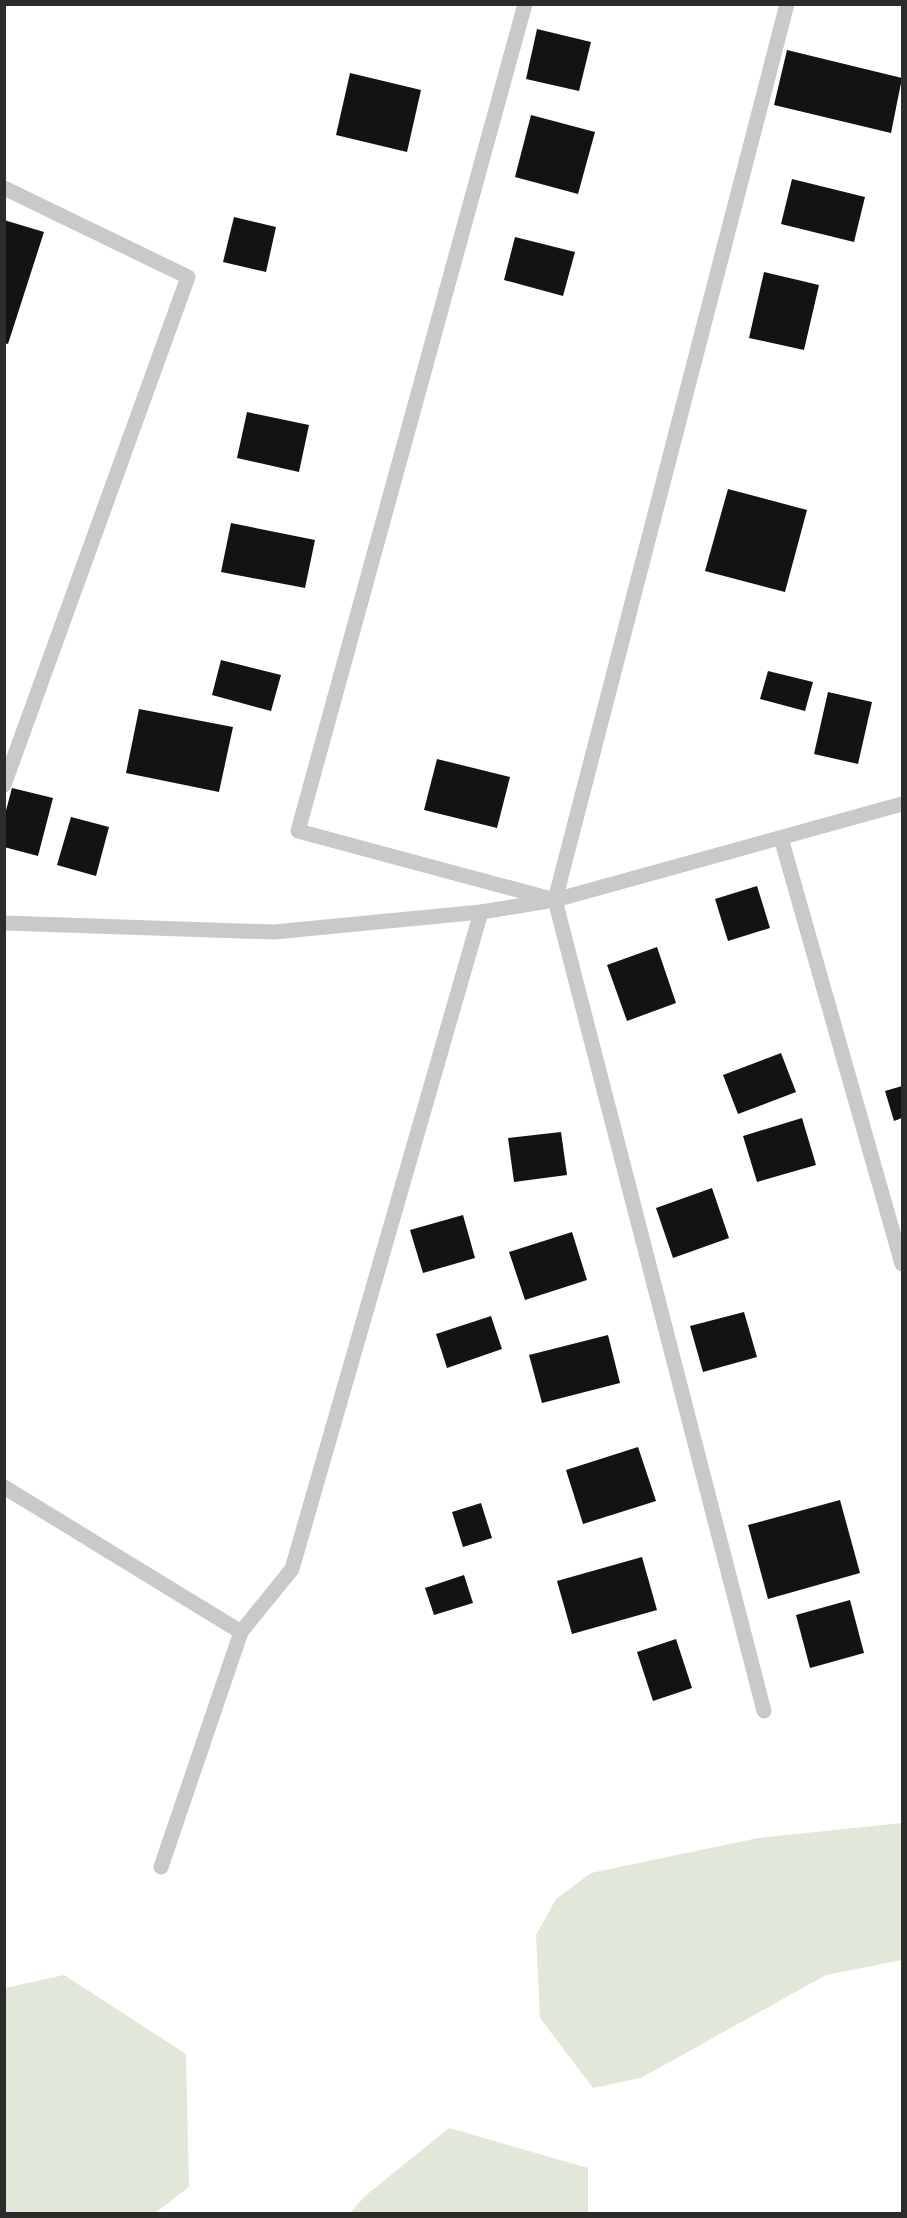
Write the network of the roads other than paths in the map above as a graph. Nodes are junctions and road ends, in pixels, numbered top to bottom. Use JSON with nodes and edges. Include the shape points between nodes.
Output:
{"nodes":[{"id":1,"x":525,"y":4,"type":"edge"},
{"id":2,"x":787,"y":4,"type":"edge"},
{"id":3,"x":4,"y":188,"type":"edge"},
{"id":4,"x":4,"y":785,"type":"edge"},
{"id":5,"x":903,"y":804,"type":"edge"},
{"id":6,"x":781,"y":838,"type":"junction"},
{"id":7,"x":555,"y":900,"type":"junction"},
{"id":8,"x":481,"y":912,"type":"junction"},
{"id":9,"x":4,"y":923,"type":"edge"},
{"id":10,"x":903,"y":1264,"type":"edge"},
{"id":11,"x":4,"y":1486,"type":"edge"},
{"id":12,"x":241,"y":1632,"type":"junction"},
{"id":13,"x":764,"y":1711,"type":"dead end"},
{"id":14,"x":162,"y":1867,"type":"dead end"}],
"edges":[{"from":1,"to":7,"type":"lane","via":[[298,831]]},
{"from":2,"to":7,"type":"lane"},
{"from":3,"to":4,"type":"lane","via":[[188,277]]},
{"from":5,"to":6,"type":"lane"},
{"from":6,"to":7,"type":"lane"},
{"from":6,"to":10,"type":"lane"},
{"from":7,"to":8,"type":"lane"},
{"from":7,"to":13,"type":"lane"},
{"from":8,"to":9,"type":"lane","via":[[274,932]]},
{"from":8,"to":12,"type":"lane","via":[[292,1569]]},
{"from":11,"to":12,"type":"lane"},
{"from":12,"to":14,"type":"lane"}]}
